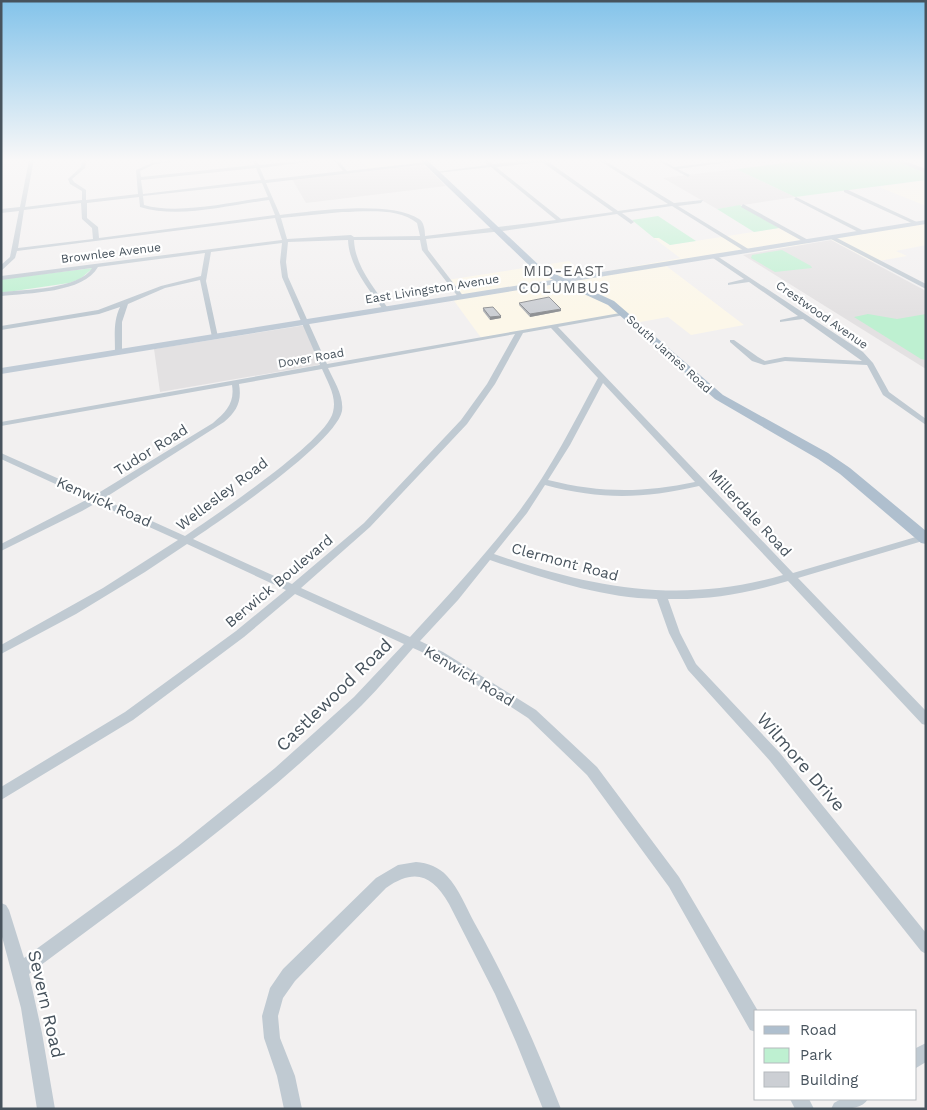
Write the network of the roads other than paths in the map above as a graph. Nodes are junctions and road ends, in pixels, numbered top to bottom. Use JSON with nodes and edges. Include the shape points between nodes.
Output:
{"nodes":[{"id":1,"x":22,"y":211,"type":"edge"},
{"id":2,"x":84,"y":211,"type":"edge"},
{"id":3,"x":276,"y":211,"type":"edge"},
{"id":4,"x":333,"y":211,"type":"edge"},
{"id":5,"x":379,"y":211,"type":"edge"},
{"id":6,"x":477,"y":211,"type":"edge"},
{"id":7,"x":548,"y":211,"type":"edge"},
{"id":8,"x":625,"y":211,"type":"edge"},
{"id":9,"x":684,"y":211,"type":"edge"},
{"id":10,"x":752,"y":211,"type":"edge"},
{"id":11,"x":822,"y":211,"type":"edge"},
{"id":12,"x":893,"y":211,"type":"edge"},
{"id":13,"x":617,"y":212,"type":"junction"},
{"id":14,"x":278,"y":217,"type":"junction"},
{"id":15,"x":559,"y":220,"type":"junction"},
{"id":16,"x":631,"y":222,"type":"dead end"},
{"id":17,"x":922,"y":223,"type":"edge"},
{"id":18,"x":496,"y":229,"type":"junction"},
{"id":19,"x":864,"y":232,"type":"junction"},
{"id":20,"x":351,"y":237,"type":"junction"},
{"id":21,"x":422,"y":238,"type":"junction"},
{"id":22,"x":833,"y":238,"type":"junction"},
{"id":23,"x":96,"y":240,"type":"junction"},
{"id":24,"x":285,"y":241,"type":"junction"},
{"id":25,"x":808,"y":242,"type":"junction"},
{"id":26,"x":14,"y":250,"type":"junction"},
{"id":27,"x":208,"y":251,"type":"junction"},
{"id":28,"x":748,"y":251,"type":"junction"},
{"id":29,"x":715,"y":256,"type":"junction"},
{"id":30,"x":96,"y":266,"type":"junction"},
{"id":31,"x":1,"y":269,"type":"edge"},
{"id":32,"x":1,"y":278,"type":"edge"},
{"id":33,"x":204,"y":278,"type":"junction"},
{"id":34,"x":751,"y":280,"type":"junction"},
{"id":35,"x":564,"y":281,"type":"junction"},
{"id":36,"x":730,"y":284,"type":"dead end"},
{"id":37,"x":926,"y":287,"type":"edge"},
{"id":38,"x":1,"y":294,"type":"edge"},
{"id":39,"x":461,"y":297,"type":"junction"},
{"id":40,"x":126,"y":304,"type":"junction"},
{"id":41,"x":386,"y":310,"type":"junction"},
{"id":42,"x":624,"y":314,"type":"junction"},
{"id":43,"x":805,"y":316,"type":"junction"},
{"id":44,"x":782,"y":321,"type":"dead end"},
{"id":45,"x":306,"y":322,"type":"junction"},
{"id":46,"x":553,"y":326,"type":"junction"},
{"id":47,"x":1,"y":328,"type":"edge"},
{"id":48,"x":520,"y":332,"type":"junction"},
{"id":49,"x":215,"y":337,"type":"junction"},
{"id":50,"x":732,"y":341,"type":"dead end"},
{"id":51,"x":119,"y":352,"type":"junction"},
{"id":52,"x":869,"y":362,"type":"junction"},
{"id":53,"x":326,"y":367,"type":"junction"},
{"id":54,"x":1,"y":371,"type":"edge"},
{"id":55,"x":602,"y":377,"type":"junction"},
{"id":56,"x":235,"y":382,"type":"junction"},
{"id":57,"x":1,"y":424,"type":"edge"},
{"id":58,"x":926,"y":424,"type":"edge"},
{"id":59,"x":1,"y":456,"type":"edge"},
{"id":60,"x":544,"y":482,"type":"junction"},
{"id":61,"x":702,"y":483,"type":"junction"},
{"id":62,"x":97,"y":499,"type":"junction"},
{"id":63,"x":925,"y":538,"type":"edge"},
{"id":64,"x":187,"y":539,"type":"junction"},
{"id":65,"x":1,"y":548,"type":"edge"},
{"id":66,"x":489,"y":556,"type":"junction"},
{"id":67,"x":790,"y":577,"type":"junction"},
{"id":68,"x":295,"y":589,"type":"junction"},
{"id":69,"x":662,"y":596,"type":"junction"},
{"id":70,"x":413,"y":642,"type":"junction"},
{"id":71,"x":1,"y":650,"type":"edge"},
{"id":72,"x":926,"y":720,"type":"edge"},
{"id":73,"x":1,"y":794,"type":"edge"},
{"id":74,"x":1,"y":910,"type":"edge"},
{"id":75,"x":926,"y":946,"type":"edge"},
{"id":76,"x":20,"y":971,"type":"junction"},
{"id":77,"x":754,"y":1021,"type":"edge"},
{"id":78,"x":857,"y":1100,"type":"edge"},
{"id":79,"x":46,"y":1109,"type":"edge"},
{"id":80,"x":293,"y":1109,"type":"edge"},
{"id":81,"x":552,"y":1109,"type":"edge"},
{"id":82,"x":840,"y":1109,"type":"edge"}],
"edges":[{"from":1,"to":26,"type":"street"},
{"from":2,"to":23,"type":"street","via":[[84,217],[95,226]]},
{"from":3,"to":14,"type":"street","name":"Wellesley Road"},
{"from":4,"to":14,"type":"street"},
{"from":5,"to":21,"type":"street","via":[[419,220],[423,226]]},
{"from":6,"to":18,"type":"main road","name":"South James Road"},
{"from":7,"to":15,"type":"street"},
{"from":8,"to":13,"type":"street","name":"Brownlee Avenue"},
{"from":9,"to":28,"type":"street"},
{"from":10,"to":25,"type":"street"},
{"from":11,"to":19,"type":"street"},
{"from":12,"to":17,"type":"street"},
{"from":13,"to":15,"type":"street","name":"Brownlee Avenue"},
{"from":13,"to":16,"type":"street"},
{"from":14,"to":23,"type":"street"},
{"from":14,"to":24,"type":"street","name":"Wellesley Road"},
{"from":15,"to":18,"type":"street","name":"Brownlee Avenue"},
{"from":17,"to":19,"type":"main road","name":"East Livingston Avenue"},
{"from":18,"to":21,"type":"street","name":"Brownlee Avenue"},
{"from":18,"to":35,"type":"main road","name":"South James Road","via":[[539,270]]},
{"from":19,"to":22,"type":"main road","name":"East Livingston Avenue"},
{"from":20,"to":21,"type":"street","name":"Brownlee Avenue"},
{"from":20,"to":24,"type":"street","name":"Brownlee Avenue"},
{"from":20,"to":41,"type":"street","via":[[353,256]]},
{"from":21,"to":39,"type":"street","via":[[425,250]]},
{"from":22,"to":25,"type":"main road","name":"East Livingston Avenue"},
{"from":22,"to":37,"type":"street"},
{"from":23,"to":26,"type":"street"},
{"from":24,"to":27,"type":"street","name":"Brownlee Avenue"},
{"from":24,"to":45,"type":"street","name":"Wellesley Road","via":[[283,262],[286,277]]},
{"from":25,"to":28,"type":"main road","name":"East Livingston Avenue"},
{"from":26,"to":31,"type":"street","via":[[11,260]]},
{"from":27,"to":30,"type":"street","name":"Brownlee Avenue"},
{"from":27,"to":33,"type":"street"},
{"from":28,"to":29,"type":"main road","name":"East Livingston Avenue"},
{"from":29,"to":34,"type":"street","name":"Crestwood Avenue"},
{"from":29,"to":35,"type":"main road","name":"East Livingston Avenue"},
{"from":30,"to":32,"type":"street","name":"Brownlee Avenue"},
{"from":30,"to":38,"type":"street","via":[[92,275],[79,282]]},
{"from":33,"to":40,"type":"street","via":[[163,287]]},
{"from":33,"to":49,"type":"street"},
{"from":34,"to":36,"type":"street"},
{"from":34,"to":43,"type":"street","name":"Crestwood Avenue"},
{"from":35,"to":39,"type":"main road","name":"East Livingston Avenue"},
{"from":35,"to":42,"type":"main road","name":"South James Road","via":[[601,297]]},
{"from":39,"to":41,"type":"main road","name":"East Livingston Avenue"},
{"from":40,"to":47,"type":"street","via":[[84,315]]},
{"from":40,"to":51,"type":"street","via":[[118,316]]},
{"from":41,"to":45,"type":"main road","name":"East Livingston Avenue"},
{"from":42,"to":46,"type":"street","name":"Dover Road"},
{"from":42,"to":63,"type":"main road","name":"South James Road","via":[[719,398],[823,456]]},
{"from":43,"to":44,"type":"street"},
{"from":43,"to":52,"type":"street","name":"Crestwood Avenue"},
{"from":45,"to":49,"type":"main road","name":"East Livingston Avenue"},
{"from":45,"to":53,"type":"street","name":"Wellesley Road"},
{"from":46,"to":48,"type":"street","name":"Dover Road"},
{"from":46,"to":55,"type":"street","name":"Millerdale Road"},
{"from":48,"to":53,"type":"street","name":"Dover Road"},
{"from":48,"to":68,"type":"street","name":"Berwick Boulevard","via":[[491,384],[464,422],[367,525]]},
{"from":49,"to":51,"type":"main road","name":"East Livingston Avenue"},
{"from":50,"to":52,"type":"street","via":[[764,363],[785,359]]},
{"from":51,"to":54,"type":"main road","name":"East Livingston Avenue"},
{"from":52,"to":58,"type":"street","name":"Crestwood Avenue","via":[[886,394]]},
{"from":53,"to":56,"type":"street","name":"Dover Road"},
{"from":53,"to":64,"type":"street","name":"Wellesley Road","via":[[339,406],[327,431],[251,493]]},
{"from":55,"to":60,"type":"street","name":"Castlewood Road"},
{"from":55,"to":61,"type":"street","name":"Millerdale Road"},
{"from":56,"to":57,"type":"street","name":"Dover Road"},
{"from":56,"to":62,"type":"street","name":"Tudor Road","via":[[236,402],[226,418]]},
{"from":59,"to":62,"type":"street","name":"Kenwick Road"},
{"from":60,"to":61,"type":"street","via":[[619,495],[666,491]]},
{"from":60,"to":66,"type":"street","name":"Castlewood Road"},
{"from":61,"to":67,"type":"street","name":"Millerdale Road"},
{"from":62,"to":64,"type":"street","name":"Kenwick Road"},
{"from":62,"to":65,"type":"street","name":"Tudor Road"},
{"from":63,"to":67,"type":"street","name":"Clermont Road"},
{"from":64,"to":68,"type":"street","name":"Kenwick Road"},
{"from":64,"to":71,"type":"street","name":"Wellesley Road","via":[[92,600]]},
{"from":66,"to":69,"type":"street","name":"Clermont Road","via":[[584,586]]},
{"from":66,"to":70,"type":"street","name":"Castlewood Road"},
{"from":67,"to":69,"type":"street","name":"Clermont Road","via":[[729,592]]},
{"from":67,"to":72,"type":"street","name":"Millerdale Road"},
{"from":68,"to":70,"type":"street","name":"Kenwick Road"},
{"from":68,"to":73,"type":"street","name":"Berwick Boulevard","via":[[129,716]]},
{"from":69,"to":75,"type":"street","name":"Wilmore Drive","via":[[668,620],[692,666],[775,757]]},
{"from":70,"to":76,"type":"street","name":"Castlewood Road","via":[[358,700],[280,772],[183,852]]},
{"from":70,"to":77,"type":"street","name":"Kenwick Road","via":[[532,714],[592,771],[674,882]]},
{"from":74,"to":76,"type":"street","name":"Severn Road"},
{"from":76,"to":79,"type":"street","name":"Severn Road","via":[[40,1060]]},
{"from":78,"to":82,"type":"street"},
{"from":80,"to":81,"type":"street","via":[[286,1076],[272,1038],[270,1016],[276,994],[289,975],[381,883],[396,872],[414,868],[431,873],[445,884],[513,1011]]}]}
